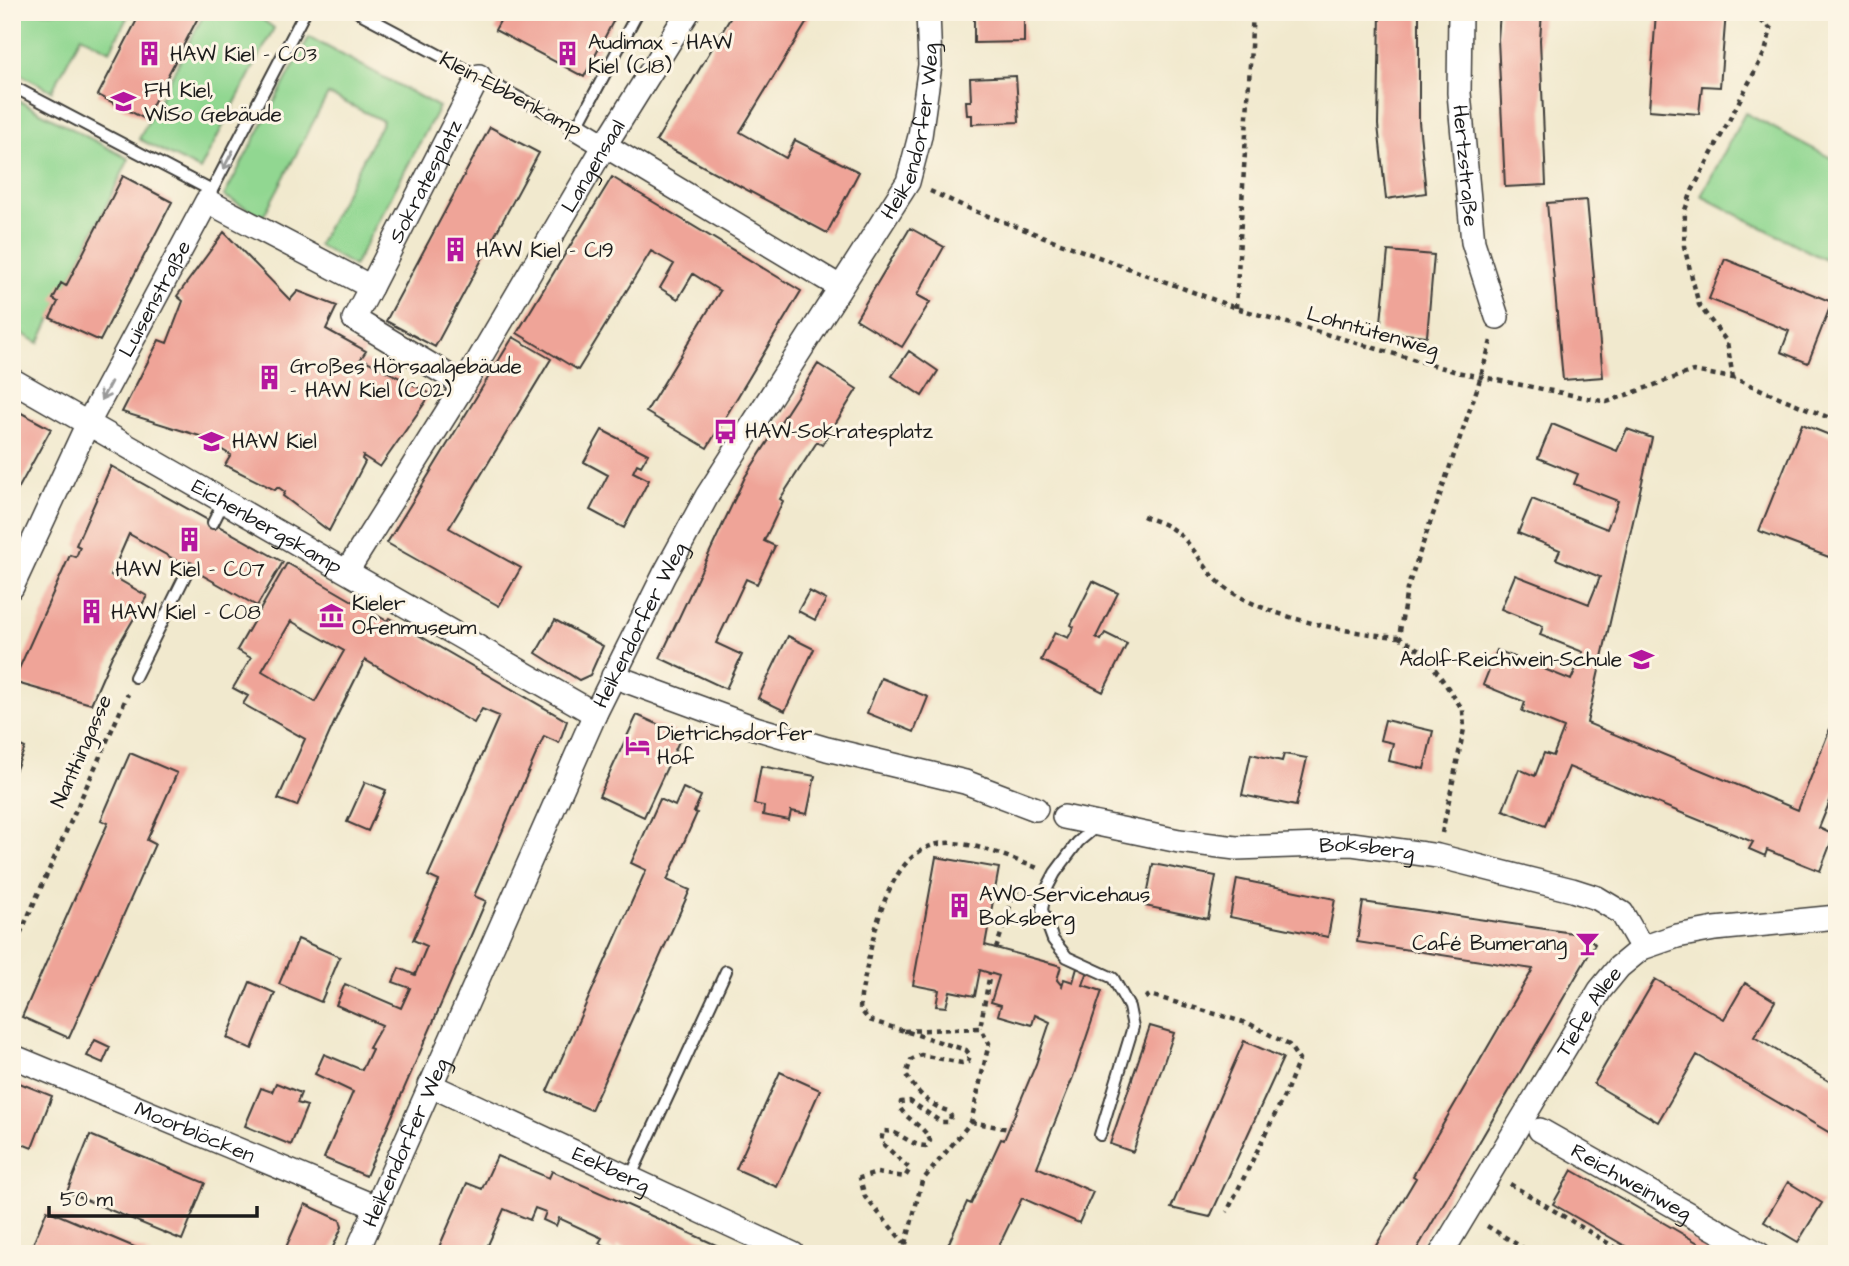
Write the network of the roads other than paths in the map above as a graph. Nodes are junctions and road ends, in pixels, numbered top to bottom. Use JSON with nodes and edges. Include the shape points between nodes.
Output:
{"nodes":[{"id":1,"x":305,"y":12,"type":"edge"},
{"id":2,"x":358,"y":12,"type":"edge"},
{"id":3,"x":638,"y":12,"type":"edge"},
{"id":4,"x":688,"y":12,"type":"edge"},
{"id":5,"x":928,"y":12,"type":"edge"},
{"id":6,"x":1460,"y":12,"type":"edge"},
{"id":7,"x":479,"y":76,"type":"junction"},
{"id":8,"x":12,"y":86,"type":"edge"},
{"id":9,"x":576,"y":128,"type":"junction"},
{"id":10,"x":605,"y":145,"type":"junction"},
{"id":11,"x":210,"y":196,"type":"junction"},
{"id":12,"x":371,"y":287,"type":"junction"},
{"id":13,"x":840,"y":288,"type":"junction"},
{"id":14,"x":1497,"y":317,"type":"road end"},
{"id":15,"x":12,"y":380,"type":"edge"},
{"id":16,"x":464,"y":385,"type":"junction"},
{"id":17,"x":88,"y":423,"type":"junction"},
{"id":18,"x":224,"y":500,"type":"junction"},
{"id":19,"x":212,"y":523,"type":"dead end"},
{"id":20,"x":190,"y":568,"type":"dead end"},
{"id":21,"x":347,"y":571,"type":"junction"},
{"id":22,"x":12,"y":587,"type":"edge"},
{"id":23,"x":613,"y":676,"type":"junction"},
{"id":24,"x":135,"y":677,"type":"road end"},
{"id":25,"x":595,"y":714,"type":"junction"},
{"id":26,"x":1037,"y":809,"type":"dead end"},
{"id":27,"x":1064,"y":817,"type":"dead end"},
{"id":28,"x":1100,"y":824,"type":"junction"},
{"id":29,"x":1837,"y":917,"type":"edge"},
{"id":30,"x":1642,"y":948,"type":"junction"},
{"id":31,"x":726,"y":971,"type":"dead end"},
{"id":32,"x":12,"y":1056,"type":"edge"},
{"id":33,"x":430,"y":1085,"type":"junction"},
{"id":34,"x":1540,"y":1130,"type":"dead end"},
{"id":35,"x":1100,"y":1135,"type":"dead end"},
{"id":36,"x":630,"y":1178,"type":"junction"},
{"id":37,"x":376,"y":1207,"type":"junction"},
{"id":38,"x":356,"y":1254,"type":"edge"},
{"id":39,"x":793,"y":1254,"type":"edge"},
{"id":40,"x":1441,"y":1254,"type":"edge"},
{"id":41,"x":1759,"y":1254,"type":"edge"}],
"edges":[{"from":1,"to":11,"type":"lane","name":"Luisenstraße","one_way":true},
{"from":2,"to":7,"type":"lane","name":"Klein-Ebbenkamp"},
{"from":3,"to":9,"type":"lane"},
{"from":4,"to":10,"type":"street","name":"Langensaal"},
{"from":5,"to":13,"type":"street","name":"Heikendorfer Weg","via":[[930,65],[908,181]]},
{"from":6,"to":14,"type":"street","name":"Hertzstraße","via":[[1459,93],[1473,242]]},
{"from":7,"to":9,"type":"lane","name":"Klein-Ebbenkamp"},
{"from":7,"to":12,"type":"street","name":"Sokratesplatz"},
{"from":8,"to":11,"type":"lane"},
{"from":9,"to":10,"type":"street","name":"Klein-Ebbenkamp"},
{"from":10,"to":13,"type":"street","name":"Klein-Ebbenkamp"},
{"from":10,"to":16,"type":"street","name":"Langensaal"},
{"from":11,"to":12,"type":"street"},
{"from":11,"to":17,"type":"street","name":"Luisenstraße","one_way":true},
{"from":12,"to":16,"type":"street","name":"Sokratesplatz","via":[[354,319]]},
{"from":13,"to":23,"type":"street","name":"Heikendorfer Weg","via":[[707,496]]},
{"from":15,"to":17,"type":"street","name":"Eichenbergskamp"},
{"from":16,"to":21,"type":"street","name":"Langensaal"},
{"from":17,"to":18,"type":"street","name":"Eichenbergskamp"},
{"from":17,"to":22,"type":"street","name":"Luisenstraße"},
{"from":18,"to":19,"type":"lane"},
{"from":18,"to":21,"type":"street","name":"Eichenbergskamp"},
{"from":20,"to":24,"type":"lane","name":"Nanthingasse"},
{"from":21,"to":25,"type":"street","name":"Eichenbergskamp"},
{"from":23,"to":25,"type":"street","name":"Heikendorfer Weg"},
{"from":23,"to":26,"type":"street","via":[[755,728],[964,782]]},
{"from":25,"to":33,"type":"street","name":"Heikendorfer Weg"},
{"from":27,"to":28,"type":"street","name":"Boksberg"},
{"from":28,"to":30,"type":"street","name":"Boksberg","via":[[1236,848],[1352,844],[1438,856],[1597,898],[1622,913]]},
{"from":28,"to":35,"type":"lane","via":[[1078,842],[1055,873],[1042,910],[1067,957],[1113,978],[1129,1007],[1133,1027]]},
{"from":29,"to":30,"type":"street","name":"Tiefe Allee","via":[[1715,929]]},
{"from":30,"to":40,"type":"street","name":"Tiefe Allee","via":[[1600,990]]},
{"from":31,"to":36,"type":"lane"},
{"from":32,"to":37,"type":"street","name":"Moorblöcken"},
{"from":33,"to":36,"type":"street","name":"Eekberg"},
{"from":33,"to":37,"type":"street","name":"Heikendorfer Weg"},
{"from":34,"to":41,"type":"street","name":"Reichweinweg"},
{"from":36,"to":39,"type":"street","name":"Eekberg"},
{"from":37,"to":38,"type":"street","name":"Heikendorfer Weg"}]}
